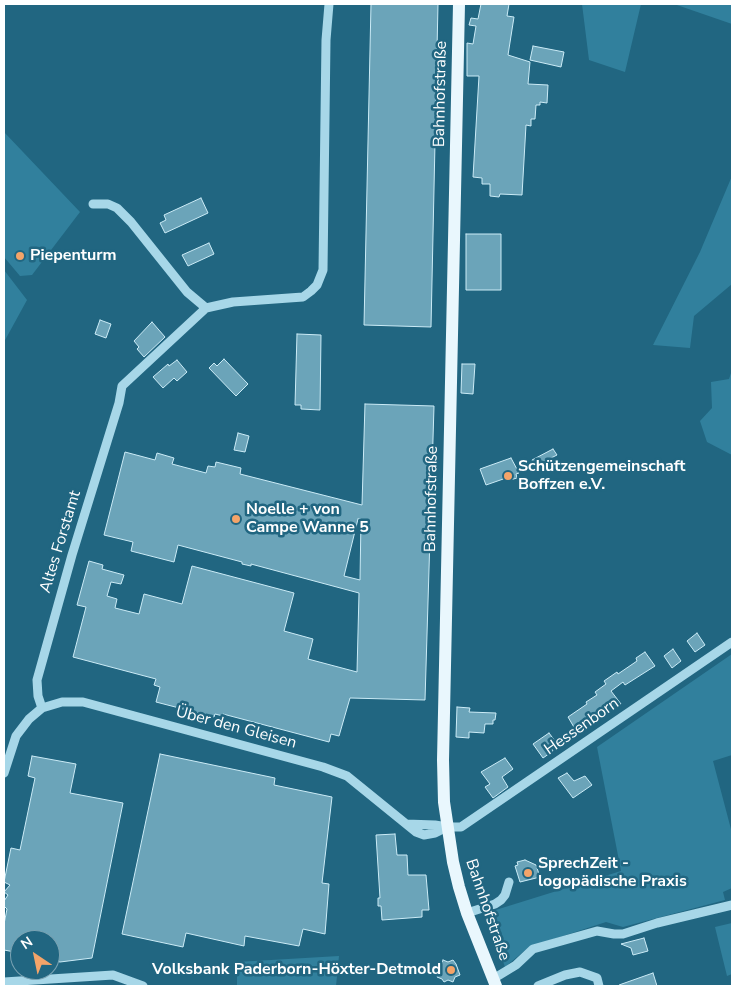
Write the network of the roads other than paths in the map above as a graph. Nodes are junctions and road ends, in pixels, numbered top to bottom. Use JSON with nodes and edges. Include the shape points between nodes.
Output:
{"nodes":[{"id":1,"x":329,"y":4,"type":"edge"},
{"id":2,"x":459,"y":4,"type":"edge"},
{"id":3,"x":93,"y":204,"type":"dead end"},
{"id":4,"x":206,"y":308,"type":"junction"},
{"id":5,"x":732,"y":642,"type":"edge"},
{"id":6,"x":42,"y":708,"type":"junction"},
{"id":7,"x":4,"y":773,"type":"edge"},
{"id":8,"x":446,"y":827,"type":"junction"},
{"id":9,"x":509,"y":882,"type":"dead end"},
{"id":10,"x":732,"y":905,"type":"edge"},
{"id":11,"x":467,"y":913,"type":"junction"},
{"id":12,"x":4,"y":982,"type":"edge"},
{"id":13,"x":495,"y":982,"type":"edge"},
{"id":14,"x":143,"y":986,"type":"edge"},
{"id":15,"x":538,"y":986,"type":"edge"},
{"id":16,"x":599,"y":986,"type":"edge"}],
"edges":[{"from":1,"to":4,"type":"street","via":[[323,270],[317,284],[303,297],[233,302]]},
{"from":2,"to":8,"type":"main road","name":"Bahnhofstraße","via":[[443,750]]},
{"from":3,"to":4,"type":"street","via":[[117,208],[132,222],[187,292]]},
{"from":4,"to":6,"type":"street","name":"Altes Forstamt","via":[[122,386],[37,680]]},
{"from":5,"to":8,"type":"street","name":"Hessenborn","via":[[474,820],[461,827]]},
{"from":6,"to":7,"type":"street","via":[[16,736]]},
{"from":6,"to":8,"type":"street","name":"Über den Gleisen","via":[[62,702],[83,702],[323,767],[347,776],[406,824]]},
{"from":8,"to":11,"type":"main road","name":"Bahnhofstraße"},
{"from":9,"to":11,"type":"street","via":[[501,900]]},
{"from":10,"to":13,"type":"street","via":[[623,934],[597,931],[533,949]]},
{"from":11,"to":13,"type":"main road","name":"Bahnhofstraße"},
{"from":12,"to":14,"type":"street","via":[[113,975]]},
{"from":15,"to":16,"type":"street","via":[[565,974],[580,972],[597,978]]}]}
